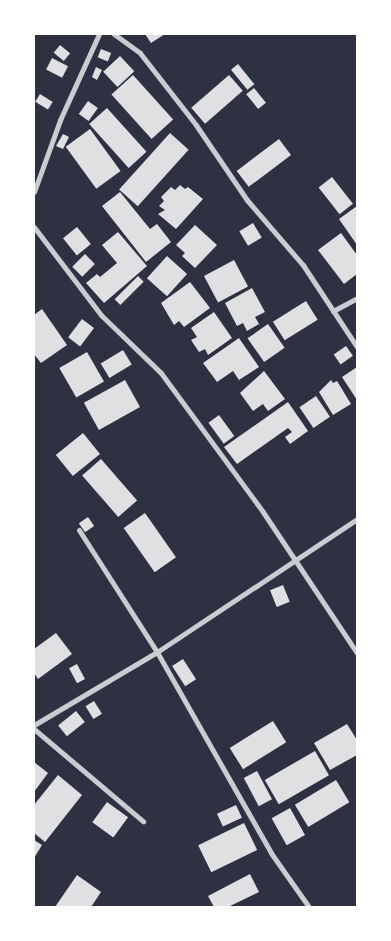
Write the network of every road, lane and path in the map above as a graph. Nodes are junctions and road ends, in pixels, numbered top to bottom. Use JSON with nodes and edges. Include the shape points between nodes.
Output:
{"nodes":[{"id":1,"x":99,"y":34,"type":"edge"},
{"id":2,"x":114,"y":34,"type":"edge"},
{"id":3,"x":34,"y":192,"type":"edge"},
{"id":4,"x":34,"y":227,"type":"edge"},
{"id":5,"x":357,"y":298,"type":"edge"},
{"id":6,"x":333,"y":311,"type":"junction"},
{"id":7,"x":357,"y":347,"type":"edge"},
{"id":8,"x":357,"y":520,"type":"edge"},
{"id":9,"x":79,"y":530,"type":"dead end"},
{"id":10,"x":296,"y":558,"type":"junction"},
{"id":11,"x":157,"y":652,"type":"junction"},
{"id":12,"x":357,"y":653,"type":"edge"},
{"id":13,"x":34,"y":725,"type":"edge"},
{"id":14,"x":34,"y":729,"type":"edge"},
{"id":15,"x":143,"y":820,"type":"dead end"},
{"id":16,"x":309,"y":907,"type":"edge"}],
"edges":[{"from":1,"to":3,"type":"street","via":[[60,120]]},
{"from":2,"to":6,"type":"street","via":[[140,53],[268,227],[303,265]]},
{"from":4,"to":10,"type":"street","via":[[101,315],[161,373]]},
{"from":5,"to":6,"type":"street"},
{"from":6,"to":7,"type":"street"},
{"from":8,"to":10,"type":"street"},
{"from":9,"to":11,"type":"street"},
{"from":10,"to":11,"type":"street"},
{"from":10,"to":12,"type":"street"},
{"from":11,"to":13,"type":"street"},
{"from":11,"to":16,"type":"street","via":[[271,854]]},
{"from":14,"to":15,"type":"street"}]}
